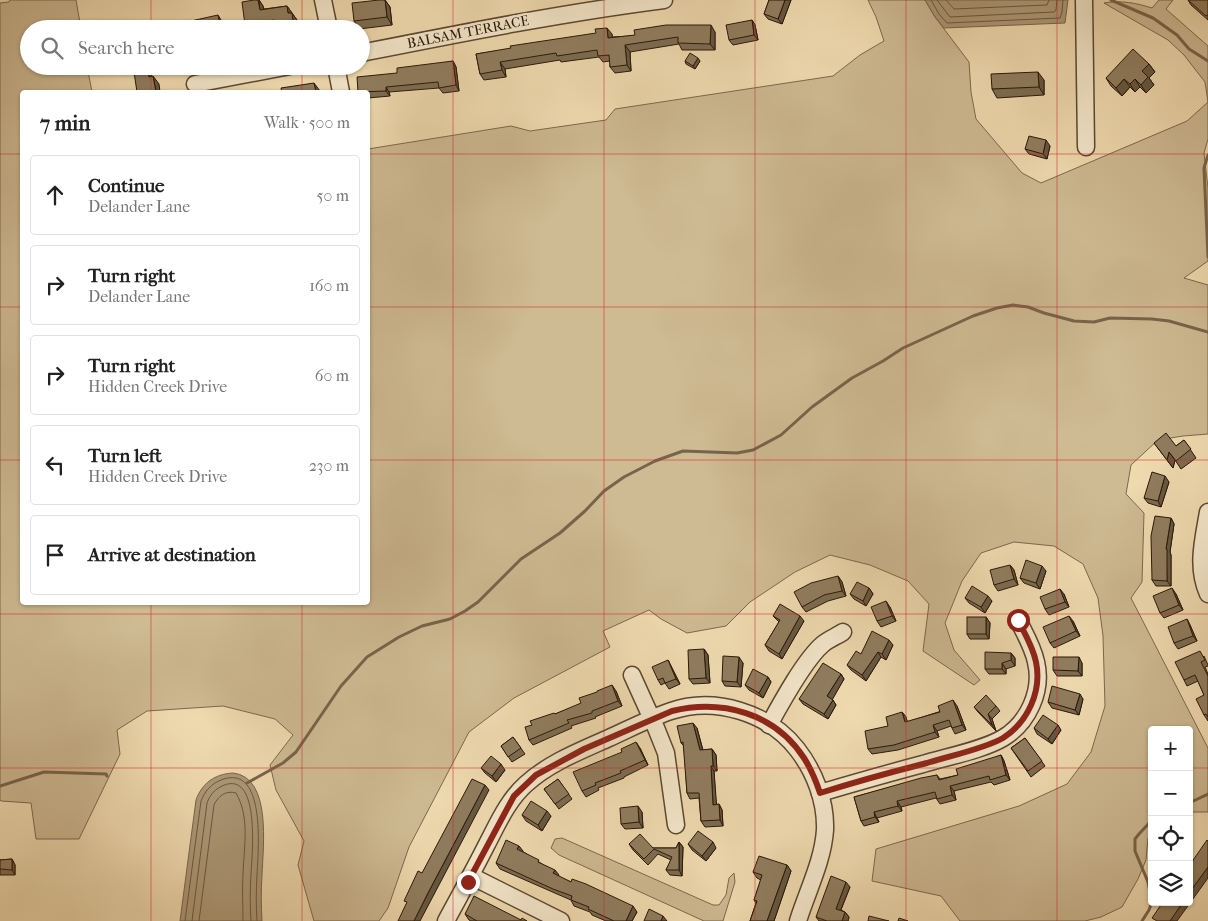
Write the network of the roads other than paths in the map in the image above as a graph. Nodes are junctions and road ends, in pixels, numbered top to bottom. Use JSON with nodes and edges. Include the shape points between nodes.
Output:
{"nodes":[{"id":1,"x":323,"y":0,"type":"edge"},
{"id":2,"x":664,"y":0,"type":"edge"},
{"id":3,"x":1084,"y":0,"type":"edge"},
{"id":4,"x":327,"y":20,"type":"edge"},
{"id":5,"x":370,"y":50,"type":"edge"},
{"id":6,"x":242,"y":75,"type":"edge"},
{"id":7,"x":338,"y":75,"type":"edge"},
{"id":8,"x":195,"y":84,"type":"dead end"},
{"id":9,"x":341,"y":90,"type":"edge"},
{"id":10,"x":1086,"y":147,"type":"dead end"},
{"id":11,"x":1208,"y":512,"type":"edge"},
{"id":12,"x":1208,"y":594,"type":"edge"},
{"id":13,"x":1018,"y":620,"type":"dead end"},
{"id":14,"x":843,"y":632,"type":"dead end"},
{"id":15,"x":632,"y":675,"type":"dead end"},
{"id":16,"x":652,"y":719,"type":"junction"},
{"id":17,"x":769,"y":724,"type":"junction"},
{"id":18,"x":820,"y":793,"type":"junction"},
{"id":19,"x":676,"y":825,"type":"dead end"},
{"id":20,"x":471,"y":876,"type":"junction"},
{"id":21,"x":446,"y":921,"type":"edge"},
{"id":22,"x":561,"y":921,"type":"edge"},
{"id":23,"x":798,"y":921,"type":"edge"}],
"edges":[{"from":1,"to":4,"type":"street"},
{"from":2,"to":5,"type":"street","name":"BALSAM TERRACE"},
{"from":3,"to":10,"type":"street"},
{"from":6,"to":8,"type":"street"},
{"from":7,"to":9,"type":"street"},
{"from":11,"to":12,"type":"street","via":[[1200,564]]},
{"from":13,"to":18,"type":"street","via":[[1029,640],[1038,676],[1030,708],[1013,730],[1002,738],[966,752]]},
{"from":14,"to":17,"type":"street","via":[[812,655]]},
{"from":15,"to":16,"type":"street"},
{"from":16,"to":17,"type":"street","via":[[672,711],[706,706],[727,707]]},
{"from":16,"to":19,"type":"street","via":[[666,753]]},
{"from":16,"to":20,"type":"street","via":[[552,765],[524,785],[502,816]]},
{"from":17,"to":18,"type":"street","via":[[804,758]]},
{"from":18,"to":23,"type":"street","via":[[824,816],[823,845]]},
{"from":20,"to":21,"type":"street"},
{"from":20,"to":22,"type":"street"}]}
